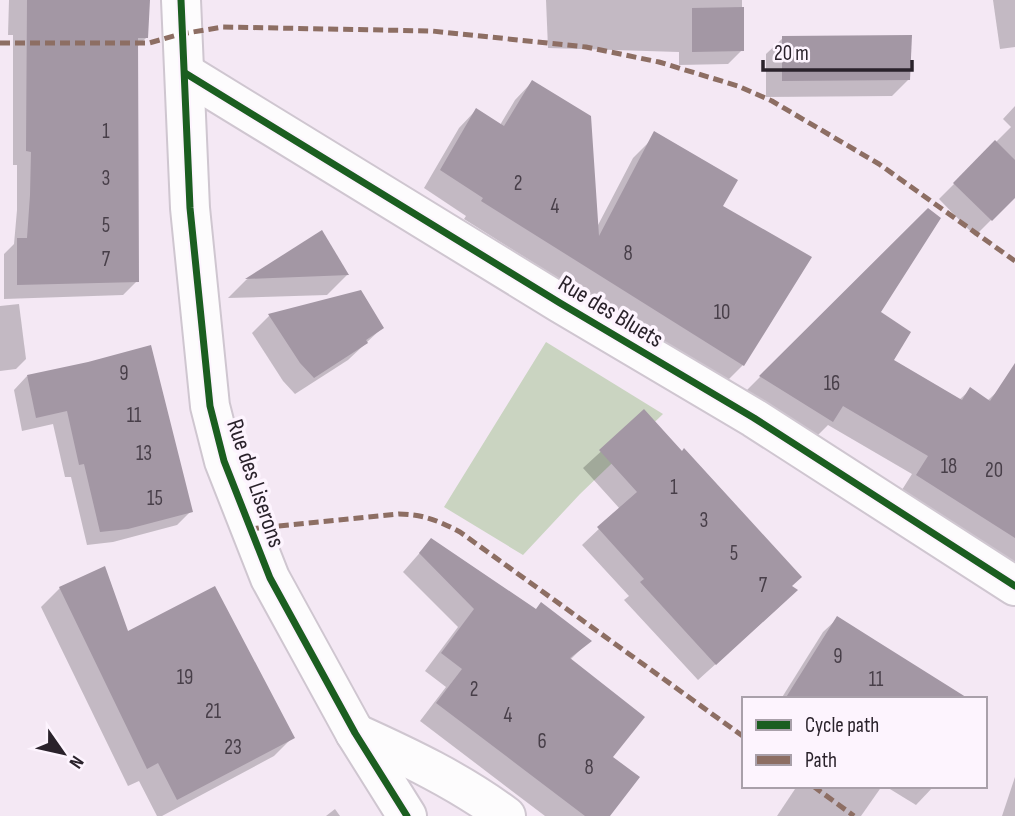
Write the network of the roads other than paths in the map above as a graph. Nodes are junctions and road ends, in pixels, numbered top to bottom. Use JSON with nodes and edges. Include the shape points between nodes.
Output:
{"nodes":[{"id":1,"x":180,"y":0,"type":"edge"},
{"id":2,"x":185,"y":73,"type":"junction"},
{"id":3,"x":1015,"y":586,"type":"edge"},
{"id":4,"x":355,"y":733,"type":"junction"},
{"id":5,"x":407,"y":816,"type":"edge"},
{"id":6,"x":506,"y":816,"type":"edge"}],
"edges":[{"from":1,"to":2,"type":"street","name":"Rue des Liserons"},
{"from":2,"to":3,"type":"street","name":"Rue des Bluets","via":[[754,418]]},
{"from":2,"to":4,"type":"street","name":"Rue des Liserons","via":[[193,234],[210,406],[224,461],[270,578]]},
{"from":4,"to":5,"type":"street","name":"Rue des Liserons"},
{"from":4,"to":6,"type":"street","via":[[442,774]]}]}
